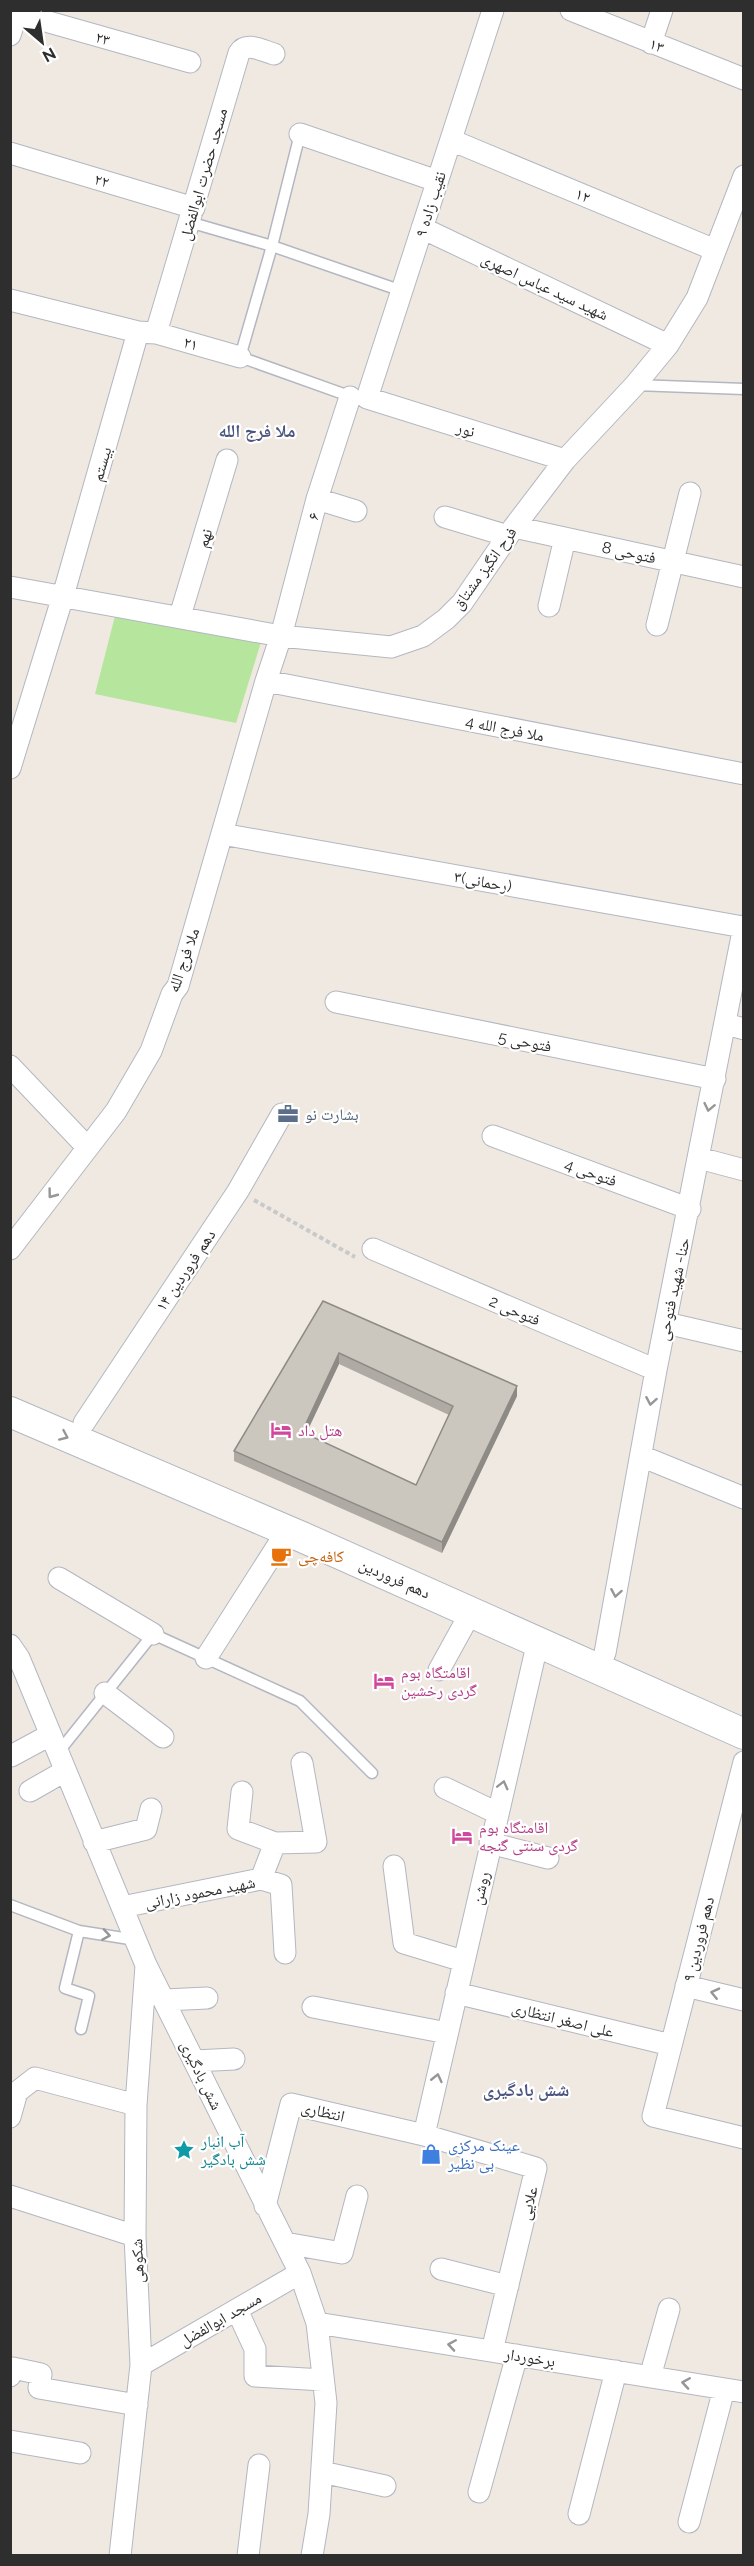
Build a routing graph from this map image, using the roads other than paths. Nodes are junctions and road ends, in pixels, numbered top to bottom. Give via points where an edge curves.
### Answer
1 (493, 10) edge
2 (571, 10) edge
3 (662, 10) edge
4 (17, 12) edge
5 (10, 35) edge
6 (651, 43) junction
7 (274, 54) dead end
8 (190, 62) dead end
9 (744, 79) edge
10 (300, 134) joint
11 (451, 140) junction
12 (10, 153) edge
13 (744, 176) edge
14 (438, 181) junction
15 (191, 215) junction
16 (422, 228) junction
17 (272, 246) junction
18 (715, 250) junction
19 (402, 291) junction
20 (10, 300) edge
21 (147, 333) junction
22 (668, 345) junction
23 (240, 357) junction
24 (634, 386) junction
25 (744, 389) edge
26 (358, 398) junction
27 (227, 460) dead end
28 (565, 460) junction
29 (690, 493) dead end
30 (317, 499) junction
31 (356, 511) dead end
32 (445, 517) dead end
33 (511, 532) junction
34 (565, 538) junction
35 (674, 561) junction
36 (744, 577) edge
37 (10, 588) edge
38 (63, 596) junction
39 (549, 606) dead end
40 (180, 616) junction
41 (657, 625) dead end
42 (281, 636) junction
43 (266, 681) junction
44 (10, 768) edge
45 (744, 774) edge
46 (222, 834) junction
47 (743, 927) edge
48 (336, 1002) dead end
49 (735, 1027) edge
50 (10, 1066) edge
51 (715, 1079) junction
52 (282, 1114) dead end
53 (493, 1136) dead end
54 (87, 1147) junction
55 (699, 1158) junction
56 (744, 1170) edge
57 (690, 1209) junction
58 (10, 1249) edge
59 (373, 1249) road end
60 (666, 1323) junction
61 (744, 1341) edge
62 (656, 1370) junction
63 (10, 1391) edge
64 (10, 1412) edge
65 (84, 1423) junction
66 (641, 1456) junction
67 (744, 1498) edge
68 (287, 1531) junction
69 (59, 1578) dead end
70 (471, 1612) junction
71 (153, 1634) junction
72 (538, 1641) junction
73 (10, 1645) edge
74 (604, 1653) junction
75 (206, 1658) junction
76 (439, 1670) dead end
77 (105, 1693) junction
78 (744, 1712) edge
79 (744, 1734) edge
80 (163, 1737) dead end
81 (57, 1753) junction
82 (11, 1756) edge
83 (744, 1762) edge
84 (302, 1763) dead end
85 (372, 1773) dead end
86 (445, 1788) dead end
87 (30, 1791) dead end
88 (242, 1792) dead end
89 (151, 1809) dead end
90 (497, 1813) junction
91 (94, 1842) junction
92 (275, 1843) junction
93 (490, 1843) junction
94 (548, 1858) dead end
95 (394, 1866) dead end
96 (261, 1879) junction
97 (10, 1905) edge
98 (122, 1907) junction
99 (79, 1931) junction
100 (136, 1940) junction
101 (285, 1953) dead end
102 (463, 1961) junction
103 (146, 1965) junction
104 (686, 1986) junction
105 (456, 1993) junction
106 (207, 1998) dead end
107 (165, 2000) junction
108 (744, 2000) edge
109 (313, 2007) dead end
110 (81, 2029) dead end
111 (447, 2033) junction
112 (671, 2045) junction
113 (234, 2059) dead end
114 (195, 2061) junction
115 (14, 2091) edge
116 (136, 2105) junction
117 (10, 2117) edge
118 (424, 2135) junction
119 (743, 2137) edge
120 (10, 2196) edge
121 (357, 2196) dead end
122 (265, 2206) junction
123 (135, 2236) junction
124 (285, 2243) junction
125 (441, 2269) dead end
126 (300, 2273) junction
127 (508, 2286) junction
128 (669, 2309) dead end
129 (237, 2310) junction
130 (317, 2323) junction
131 (492, 2351) junction
132 (517, 2355) junction
133 (141, 2365) junction
134 (616, 2371) junction
135 (10, 2376) edge
136 (650, 2377) junction
137 (323, 2380) junction
138 (734, 2390) edge
139 (137, 2405) junction
140 (10, 2440) edge
141 (80, 2454) dead end
142 (259, 2465) dead end
143 (322, 2472) junction
144 (385, 2486) dead end
145 (479, 2492) dead end
146 (579, 2514) dead end
147 (689, 2522) dead end
148 (120, 2556) edge
149 (248, 2556) edge
150 (312, 2556) edge

1 - 11 street, نقیب زاده ۹
2 - 6 street, ۱۳
3 - 6 street
4 - 5 street
4 - 8 street, ۲۳
6 - 9 street, ۱۳
7 - 15 street, مسجد حضرت ابوالفضل via 247,46 239,53
10 - 14 street
10 - 17 lane
11 - 14 street, نقیب زاده ۹
11 - 18 street, ۱۲
12 - 15 street, ۲۲
13 - 18 street, فرح انگیز مشتاق
14 - 16 street, نقیب زاده ۹
15 - 17 lane
15 - 21 street, مسجد حضرت ابوالفضل
16 - 19 street, نقیب زاده ۹
16 - 22 street, شهید سید عباس اصهری
17 - 19 lane
17 - 23 lane
18 - 22 street, فرح انگیز مشتاق via 693,306
19 - 26 street, نقیب زاده ۹
20 - 21 street, ۲۱
21 - 23 street, ۲۱
21 - 38 street, بیستم
22 - 24 street, فرح انگیز مشتاق
23 - 26 lane, ۲۱
24 - 25 lane
24 - 28 street, فرح انگیز مشتاق
26 - 28 street, نور
26 - 30 street, ۶
27 - 40 street, نهم
28 - 33 street, فرح انگیز مشتاق
29 - 35 street
30 - 31 street
30 - 42 street, ۶
32 - 33 street, فتوحی 8
33 - 34 street, فتوحی 8
33 - 42 street, فرح انگیز مشتاق via 462,603 423,636 391,647
34 - 35 street, فتوحی 8
34 - 39 street
35 - 36 street, فتوحی 8
35 - 41 street
37 - 38 street, فرح انگیز مشتاق
38 - 40 street, فرح انگیز مشتاق
38 - 44 street, بیستم
40 - 42 street, فرح انگیز مشتاق
42 - 43 street, ملا فرج الله
43 - 45 street, 4 ملا فرج الله
43 - 46 street, ملا فرج الله
46 - 47 street, ۳(رحمانی)
46 - 54 street, ملا فرج الله via 178,986 151,1051 116,1111
47 - 49 street, حنا- شهید فتوحی
48 - 51 street, فتوحی 5
49 - 51 street, حنا- شهید فتوحی
50 - 54 street
51 -> 55 street, حنا- شهید فتوحی
52 - 65 street, دهم فروردین ۱۴ via 238,1191
53 - 57 street, فتوحی 4
54 -> 58 street, ملا فرج الله
55 - 56 street
55 - 57 street, حنا- شهید فتوحی
57 - 60 street, حنا- شهید فتوحی
59 - 62 street, فتوحی 2
60 - 61 street
60 - 62 street, حنا- شهید فتوحی
62 -> 66 street, حنا- شهید فتوحی
63 - 65 main road, دهم فروردین
64 -> 68 main road, دهم فروردین
65 - 74 main road, دهم فروردین
66 - 67 street
66 -> 74 street, حنا- شهید فتوحی
68 - 70 main road, دهم فروردین
68 - 75 street
69 - 71 street
70 - 72 main road, دهم فروردین
70 - 76 street
71 - 75 lane
71 - 77 lane
72 - 79 main road, دهم فروردین
90 -> 72 street, روشن
73 - 81 street, شش بادگیری via 19,1658
74 - 78 main road, دهم فروردین
75 - 85 lane via 300,1701
77 - 80 street
77 - 81 lane
81 - 82 street
81 - 87 street
81 - 91 street, شش بادگیری
83 - 104 street, دهم فروردین ۹
84 - 92 street via 316,1842
86 - 90 street
88 - 92 street via 238,1829
89 - 91 street via 146,1829
90 - 93 street, روشن
91 - 98 street, شش بادگیری
92 - 96 street
93 - 94 street
93 - 102 street, روشن
95 - 102 street via 404,1943
96 - 98 street, شهید محمود زارانی
96 - 101 street, شهید محمود زارانی via 281,1885
97 - 99 lane
98 - 100 street, شش بادگیری
99 -> 100 lane
99 - 110 lane via 65,1988 89,1996
100 - 103 street, شش بادگیری
102 - 105 street, روشن
103 - 107 street, شش بادگیری
103 - 116 street, شکوهی
108 -> 104 street
104 - 112 street, دهم فروردین ۹
105 - 111 street, روشن
105 - 112 street, علی اصغر انتظاری
106 - 107 street
107 - 114 street, شش بادگیری
109 - 111 street
118 -> 111 street, روشن
112 - 119 street, دهم فروردین ۹ via 652,2116
113 - 114 street
114 - 122 street, شش بادگیری
115 - 116 street via 35,2078
115 - 117 street
116 - 123 street, شکوهی
118 - 122 street, انتظاری via 291,2104
118 - 127 street, علایی via 536,2168
120 - 123 street
121 - 124 street via 342,2253
122 - 124 street, شش بادگیری
123 - 133 street, شکوهی
124 - 126 street, شش بادگیری
125 - 127 street
126 - 129 street, مسجد ابوالفضل
126 - 130 street, شش بادگیری
127 - 131 street, علایی
128 - 136 street
129 - 133 street, مسجد ابوالفضل
129 - 137 street via 255,2349 255,2376
131 -> 130 street, برخوردار
130 - 137 street, شش بادگیری
131 - 132 street, برخوردار
132 - 134 street, برخوردار
132 - 145 street
133 - 139 street, شکوهی
134 - 136 street, برخوردار
134 - 146 street
135 - 139 street via 13,2368 41,2374 39,2388
138 -> 136 street, برخوردار
137 - 143 street, شش بادگیری via 326,2403
138 - 147 street
139 - 148 street, شکوهی
140 - 141 street
142 - 149 street
143 - 144 street
143 - 150 street, شش بادگیری

